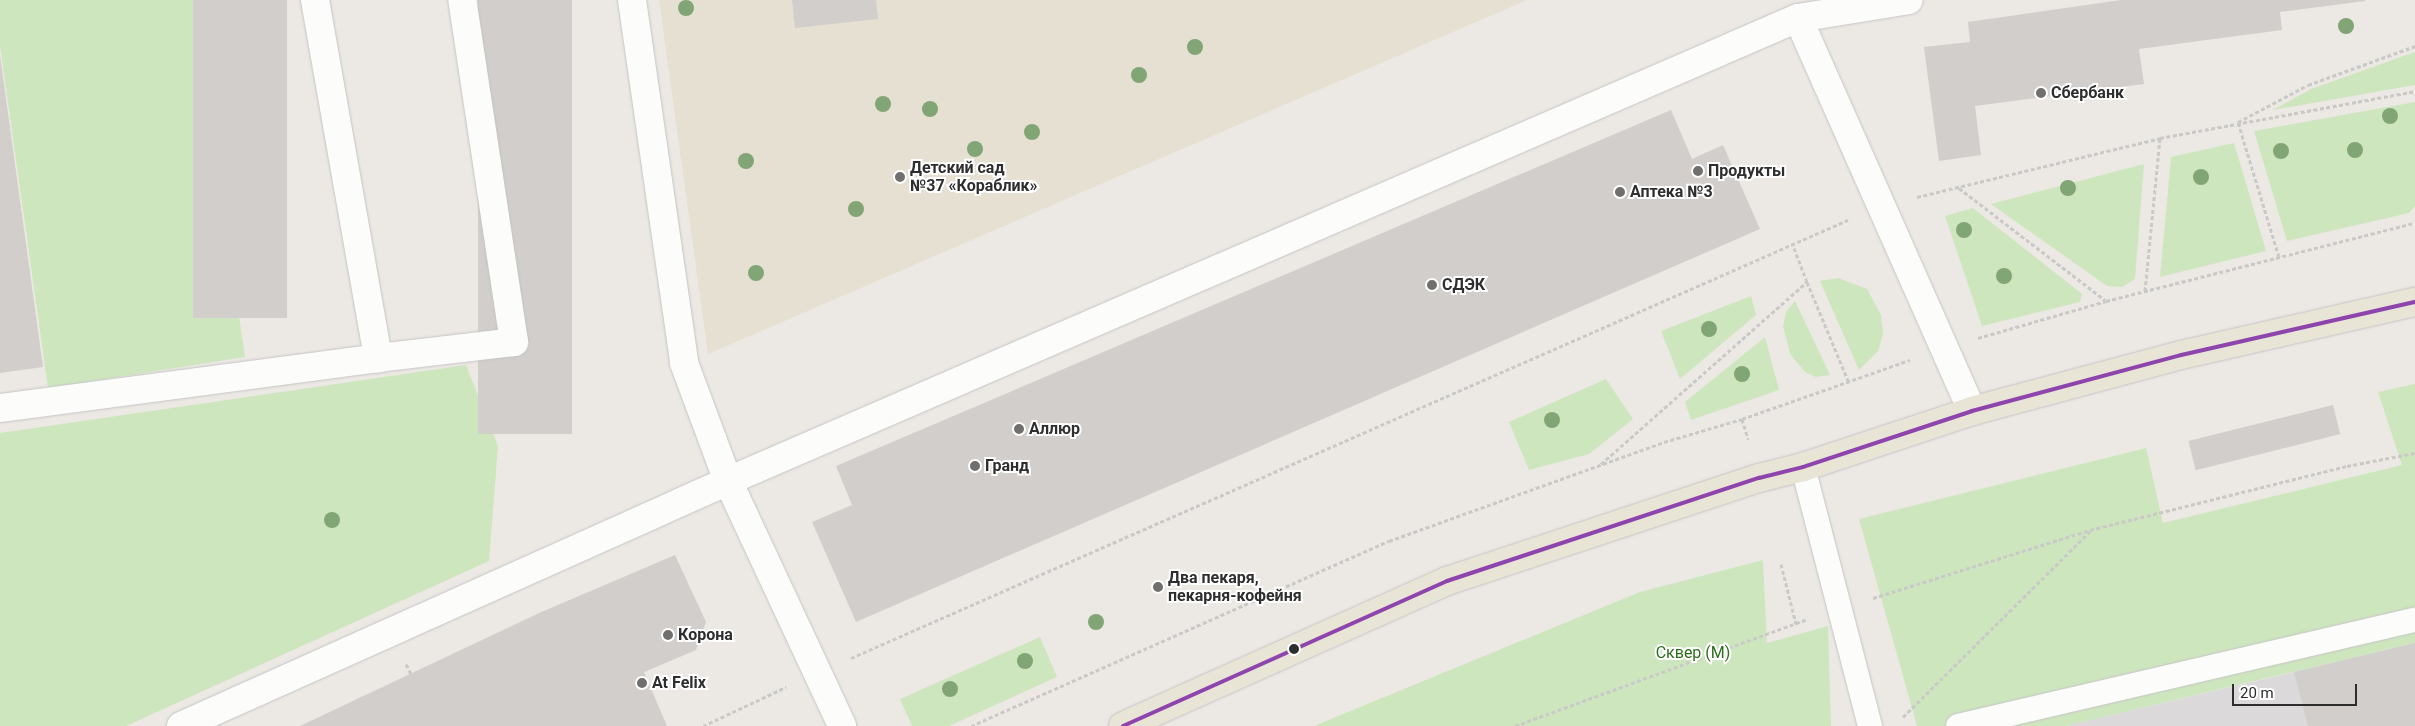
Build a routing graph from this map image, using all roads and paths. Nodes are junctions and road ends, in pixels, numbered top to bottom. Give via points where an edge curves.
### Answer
1 (315, 0) edge
2 (462, 0) edge
3 (632, 0) edge
4 (1893, 2) edge
5 (1798, 18) junction
6 (2415, 46) edge
7 (2415, 91) edge
8 (2238, 122) junction
9 (2160, 138) junction
10 (1959, 188) junction
11 (1879, 205) junction
12 (2415, 218) edge
13 (2415, 223) edge
14 (2409, 225) junction
15 (1793, 245) junction
16 (2279, 258) junction
17 (1807, 282) junction
18 (2145, 291) junction
19 (2106, 301) junction
20 (2415, 302) edge
21 (1942, 349) junction
22 (378, 358) junction
23 (1849, 383) junction
24 (0, 408) edge
25 (1972, 411) junction
26 (1742, 419) junction
27 (1748, 439) dead end
28 (2415, 453) edge
29 (1599, 466) junction
30 (1802, 467) junction
31 (728, 481) junction
32 (2090, 530) junction
33 (1781, 564) dead end
34 (1838, 608) junction
35 (2415, 620) edge
36 (1796, 624) junction
37 (816, 673) junction
38 (1901, 719) dead end
39 (181, 726) edge
40 (703, 726) edge
41 (842, 726) edge
42 (971, 726) edge
43 (1123, 726) edge
44 (1514, 726) edge
45 (1870, 726) edge
46 (1958, 726) edge

1 - 22 street
2 - 22 street via 514,342
3 - 31 street via 684,363
4 - 5 street
5 - 11 street
5 - 31 street
6 - 8 path via 2308,85
7 - 8 path
8 - 9 path
8 - 16 path
9 - 10 path
9 - 18 path
10 - 11 path
10 - 19 path
11 - 15 path
11 - 21 street
12 - 14 path
13 - 14 path
14 - 16 path
15 - 17 path
15 - 37 path
16 - 18 path
17 - 23 path
17 - 29 path
18 - 19 path
19 - 21 path
20 - 25 main road via 2181,355
21 - 23 path
21 - 25 street
22 - 24 street
23 - 26 path
25 - 30 main road
26 - 27 path
26 - 29 path
28 - 32 path via 2347,466
29 - 42 path via 1389,542
30 - 34 lane
30 - 43 main road via 1759,478 1447,581
31 - 37 street
31 - 39 street
32 - 34 path
32 - 38 path
33 - 36 path
34 - 36 path
34 - 45 lane
35 - 46 lane
36 - 44 path
37 - 40 path
37 - 41 street

